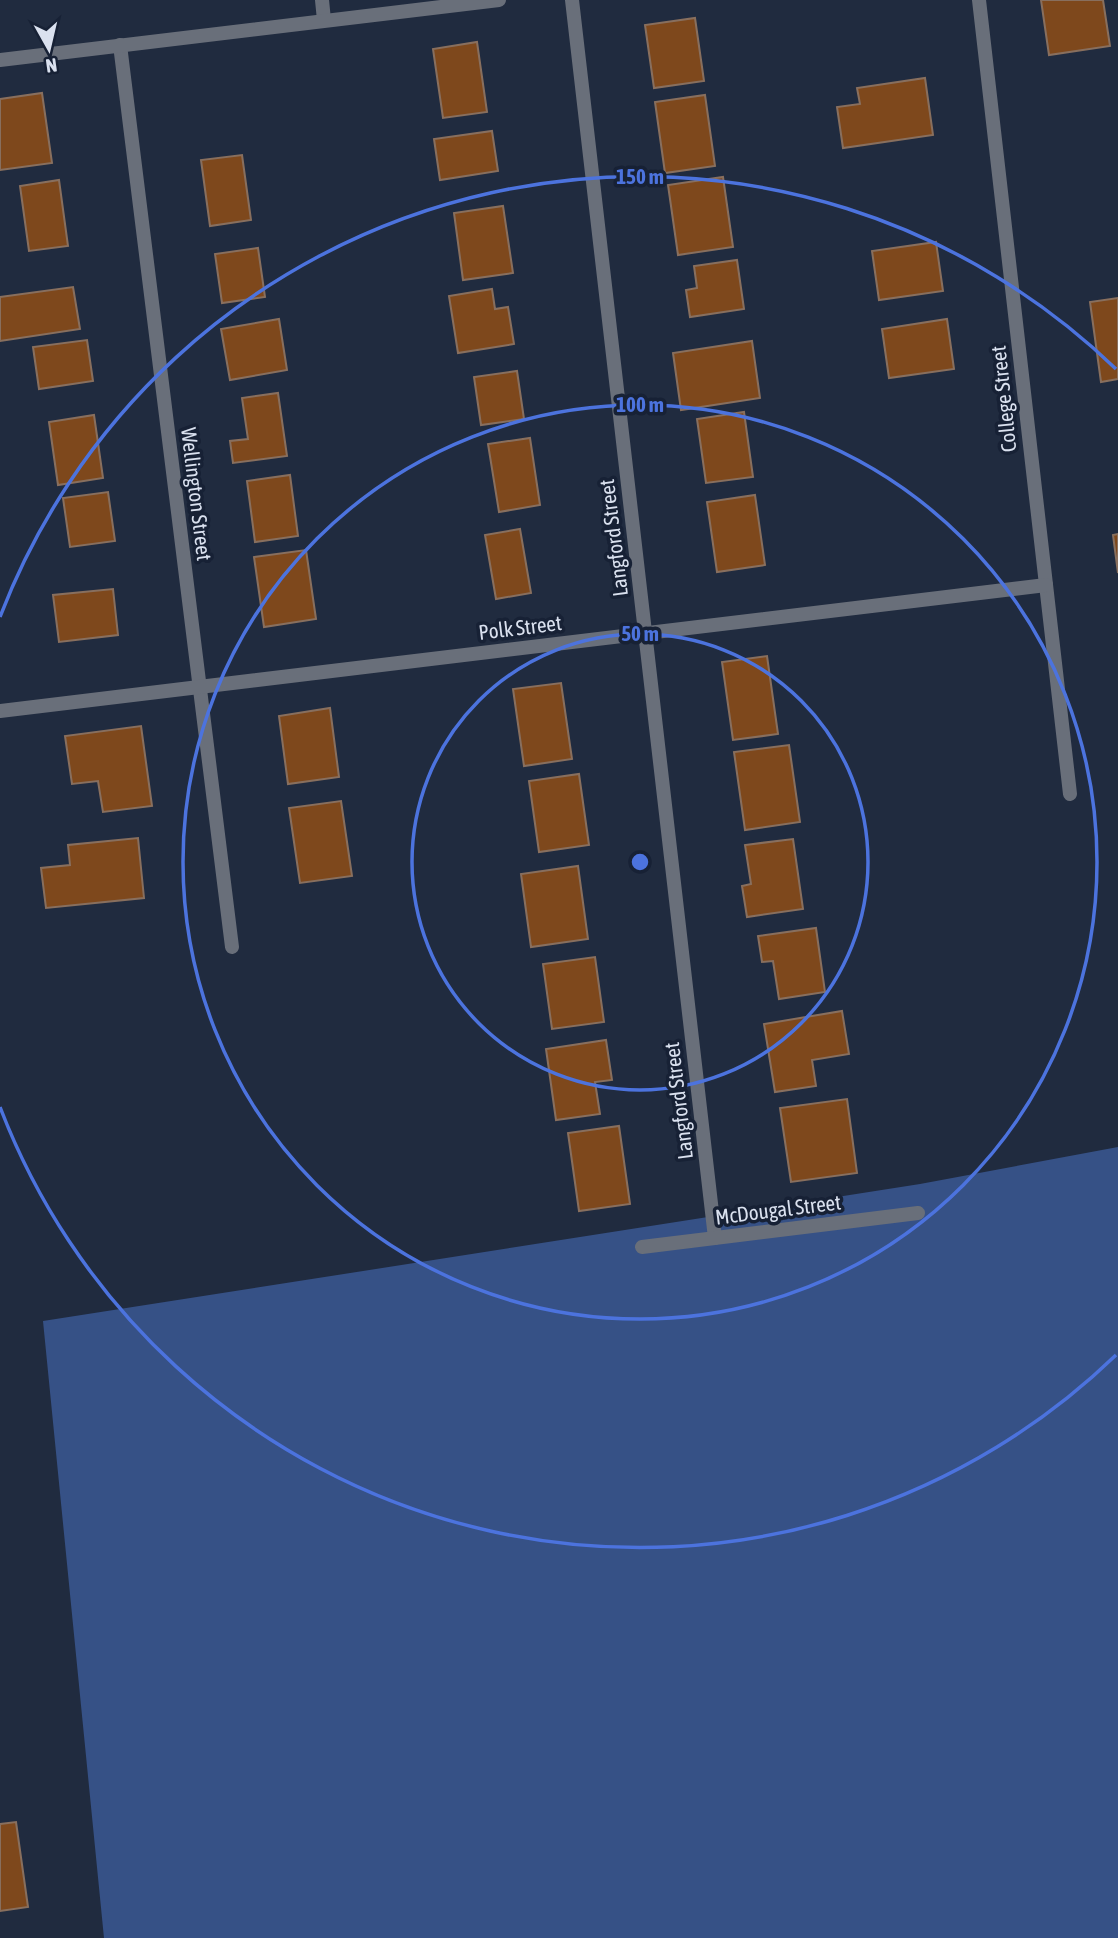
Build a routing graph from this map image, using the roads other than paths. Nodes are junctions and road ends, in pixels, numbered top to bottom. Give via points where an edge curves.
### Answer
1 (321, 0) edge
2 (499, 0) edge
3 (572, 0) edge
4 (979, 0) edge
5 (324, 20) junction
6 (120, 46) junction
7 (0, 60) edge
8 (1046, 585) junction
9 (645, 633) junction
10 (200, 687) junction
11 (0, 712) edge
12 (1069, 794) dead end
13 (232, 947) dead end
14 (918, 1213) dead end
15 (715, 1238) junction
16 (642, 1247) dead end

1 - 5 street
2 - 5 street
3 - 9 street, Langford Street
4 - 8 street, College Street
5 - 6 street
6 - 7 street
6 - 10 street, Wellington Street
8 - 9 street, Polk Street
8 - 12 street, College Street
9 - 10 street, Polk Street
9 - 15 street, Langford Street
10 - 11 street, Polk Street
10 - 13 street, Wellington Street
14 - 15 street, McDougal Street
15 - 16 street, McDougal Street

